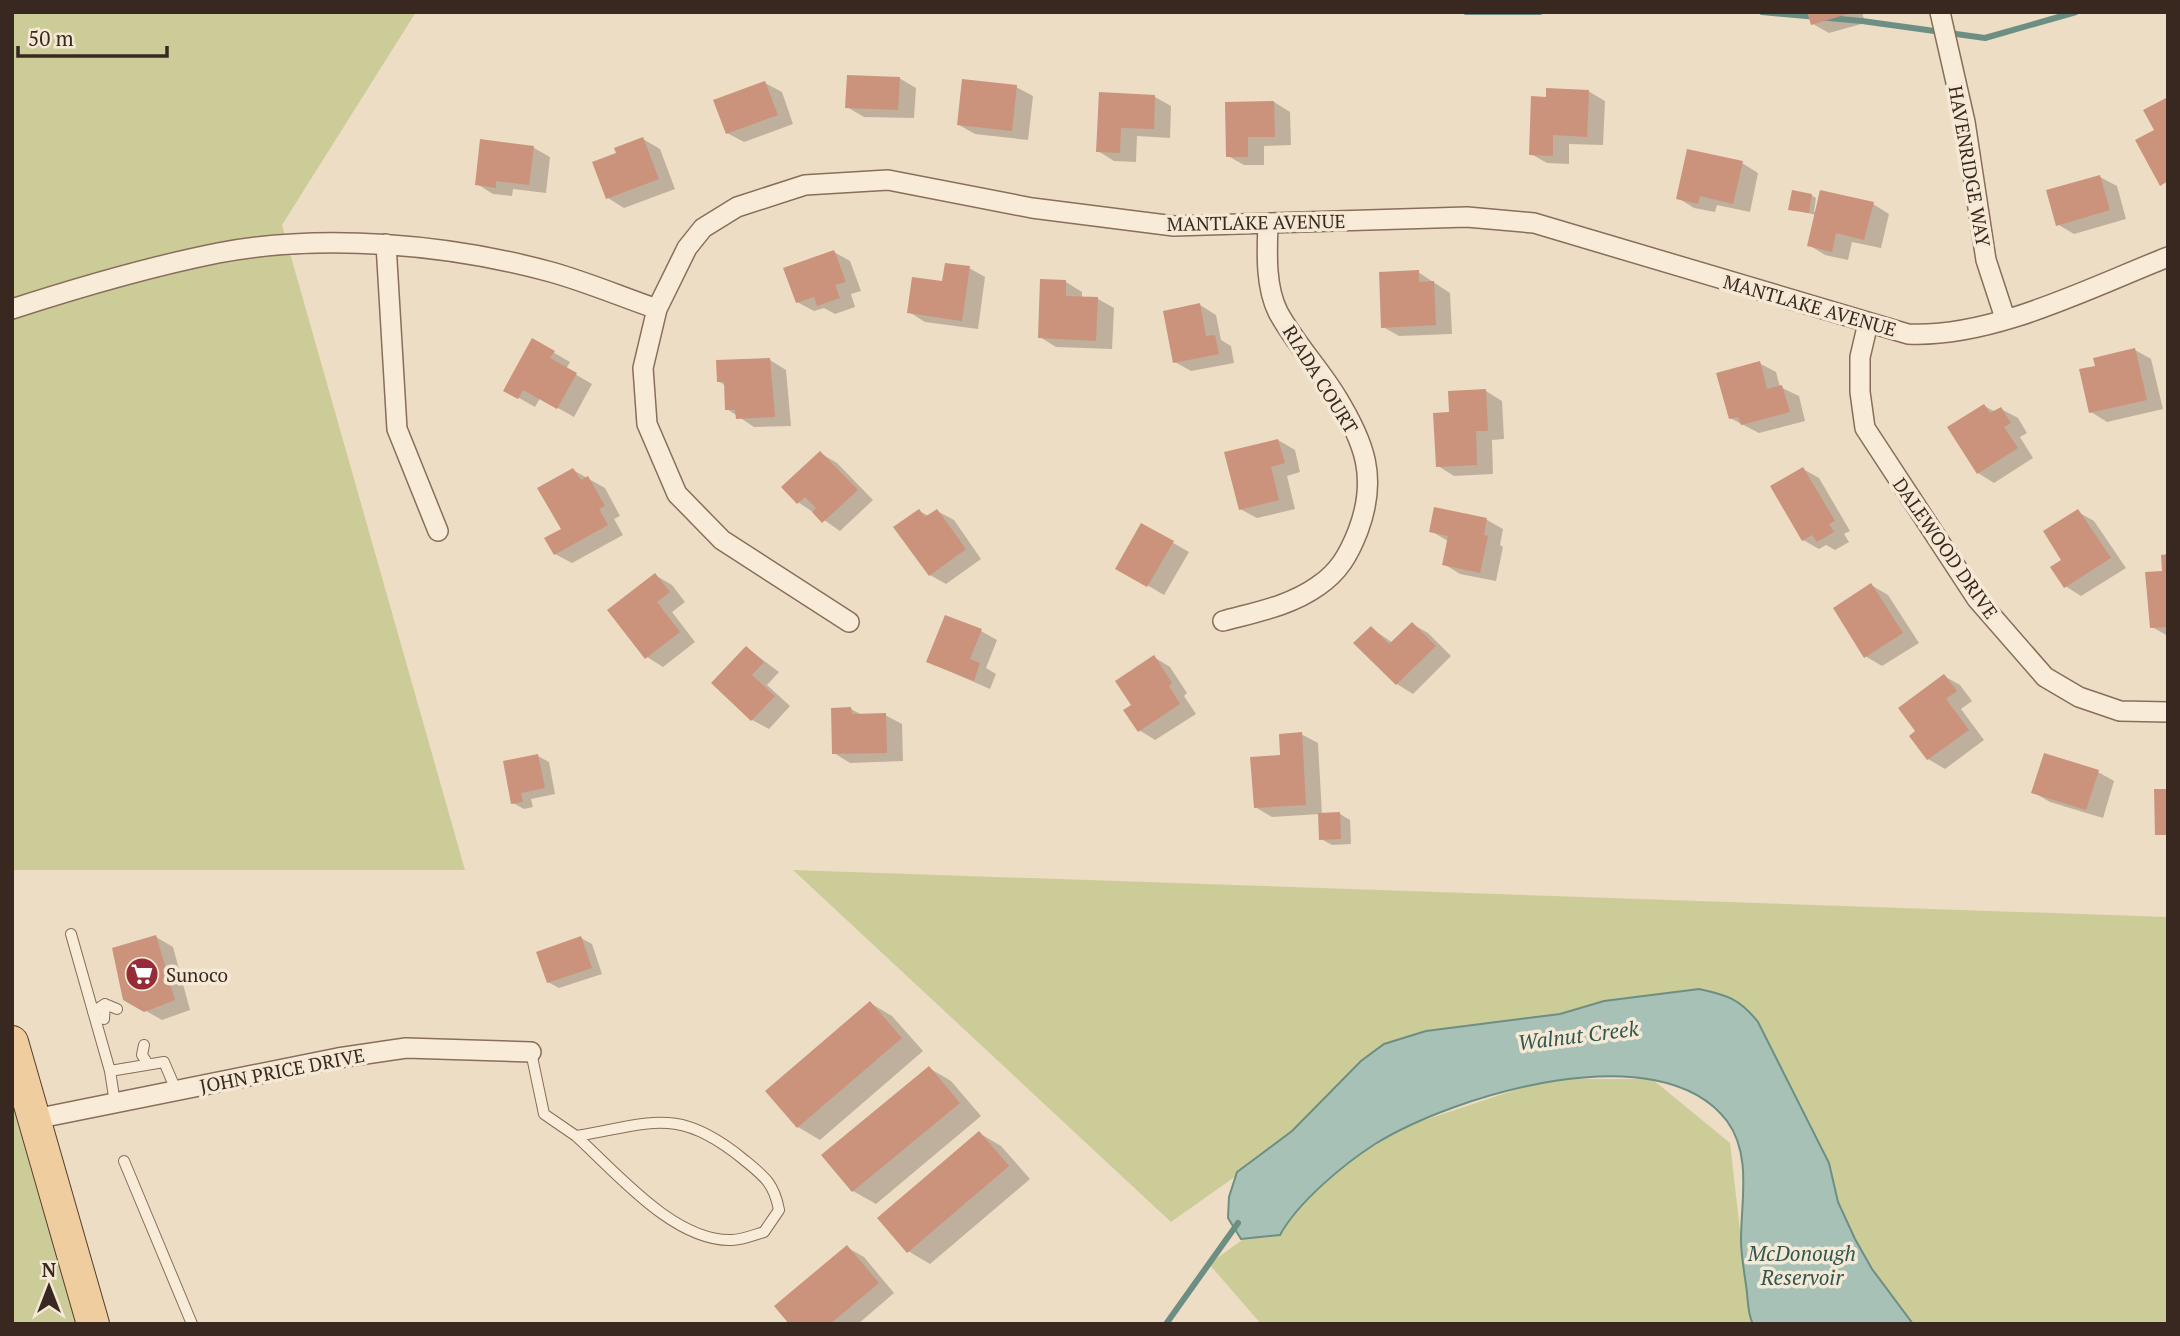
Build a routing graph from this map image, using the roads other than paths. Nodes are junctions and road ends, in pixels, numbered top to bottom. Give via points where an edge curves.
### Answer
1 (1940, 12) edge
2 (1268, 223) junction
3 (386, 244) junction
4 (2168, 257) edge
5 (12, 309) edge
6 (657, 309) junction
7 (2005, 318) junction
8 (1868, 323) junction
9 (438, 531) dead end
10 (1223, 621) dead end
11 (849, 622) dead end
12 (2168, 712) edge
13 (71, 934) dead end
14 (105, 1004) junction
15 (117, 1009) dead end
16 (93, 1012) junction
17 (104, 1019) dead end
18 (12, 1042) edge
19 (531, 1052) joint
20 (110, 1071) junction
21 (176, 1090) junction
22 (115, 1103) junction
23 (36, 1119) junction
24 (576, 1136) junction
25 (124, 1161) dead end
26 (93, 1324) edge
27 (192, 1324) edge

1 - 7 street, HAVENRIDGE WAY via 1965,122 1986,260
2 - 6 street, MANTLAKE AVENUE via 1174,226 1032,208 888,180 805,185 737,207 704,228 687,248
2 - 8 street, MANTLAKE AVENUE via 1467,217 1534,223
2 - 10 street, RIADA COURT via 1266,254 1278,311 1337,397 1361,443 1367,462 1367,506 1342,566 1318,586 1285,604
3 - 5 street via 324,243 220,253 99,281
3 - 6 street via 551,272
3 - 9 street via 397,429
4 - 7 street, MANTLAKE AVENUE
6 - 11 street, MANTLAKE AVENUE via 643,368 647,424 677,494 722,540
7 - 8 street, MANTLAKE AVENUE via 1956,333 1931,335
8 - 12 street, DALEWOOD DRIVE via 1860,357 1865,428 1977,599 2045,677 2067,691 2120,711
13 - 16 lane
14 - 15 lane
14 - 16 lane
14 - 17 lane
16 - 20 lane
18 - 23 main road
19 - 21 street, JOHN PRICE DRIVE via 406,1048
19 - 24 lane via 544,1114
20 - 21 lane via 142,1055 164,1062
20 - 22 lane
21 - 22 street, JOHN PRICE DRIVE
22 - 23 street, JOHN PRICE DRIVE
23 - 26 main road
24 - 24 lane via 649,1206 709,1237 733,1240 764,1232 779,1210 775,1189 760,1174 737,1154 685,1123 639,1122
25 - 27 lane

